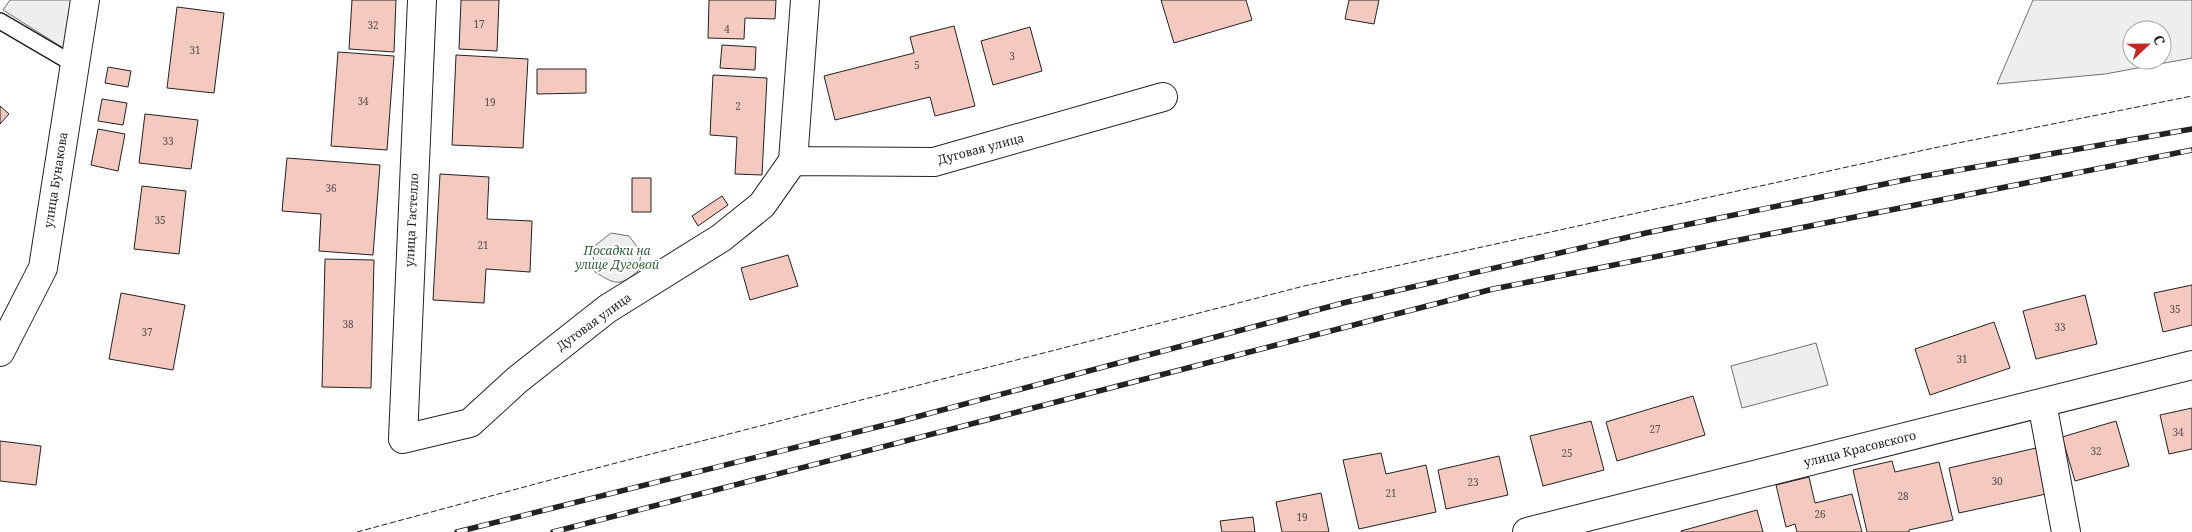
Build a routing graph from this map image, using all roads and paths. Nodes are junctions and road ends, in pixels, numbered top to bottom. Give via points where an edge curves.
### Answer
1 (85, 0) edge
2 (422, 0) edge
3 (805, 0) edge
4 (0, 21) edge
5 (75, 65) junction
6 (1163, 97) dead end
7 (794, 161) junction
8 (0, 352) edge
9 (2192, 365) edge
10 (2042, 403) junction
11 (404, 439) joint
12 (1527, 532) edge
13 (2066, 532) edge

1 - 5 street, улица Бунакова
2 - 11 street, улица Гастелло
3 - 7 street
4 - 5 lane
5 - 8 street, улица Бунакова via 43,268
6 - 7 street, Дуговая улица via 934,162
7 - 11 street, Дуговая улица via 762,205 721,238 607,310 517,380 470,424
9 - 10 street, улица Красовского
10 - 12 street, улица Красовского
10 - 13 street

